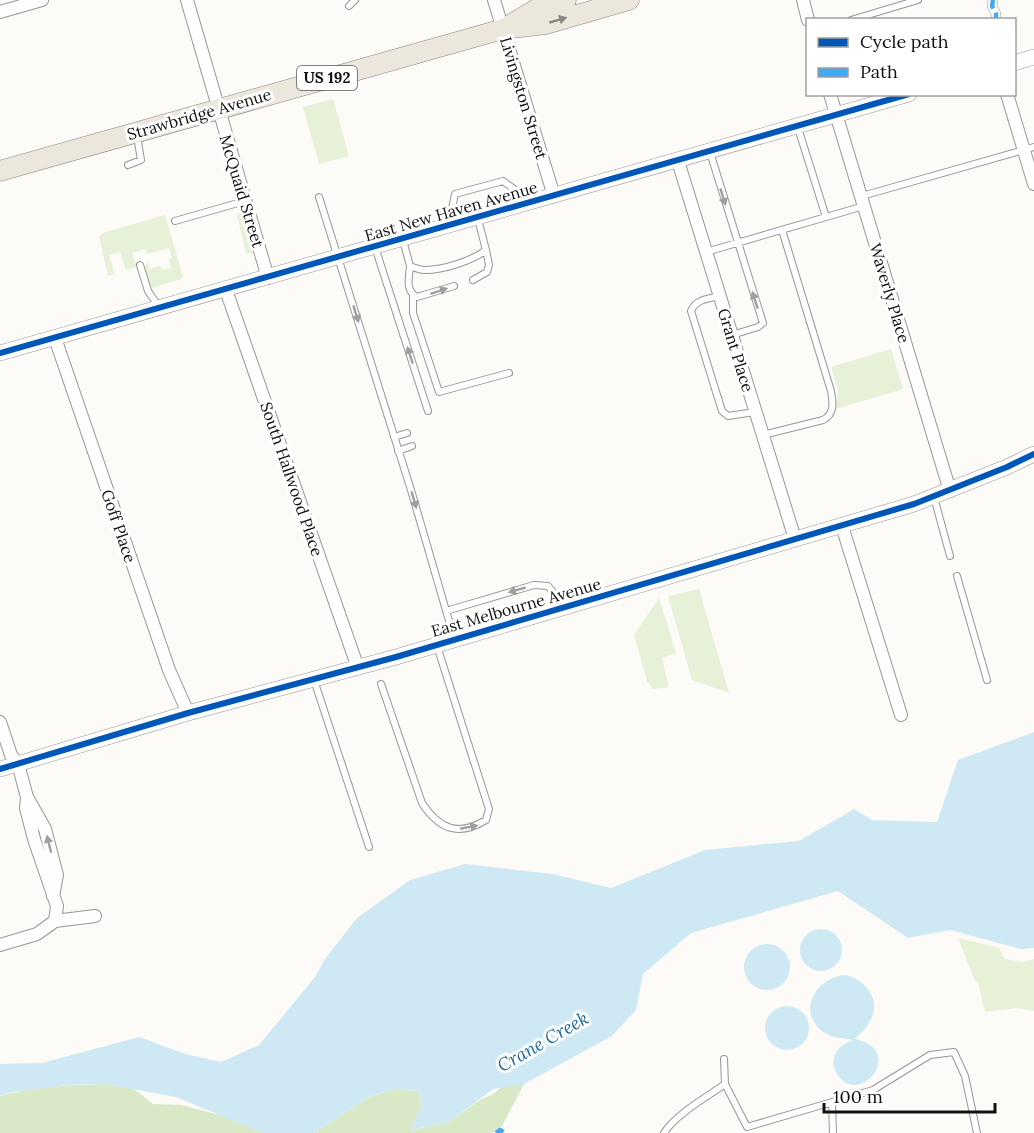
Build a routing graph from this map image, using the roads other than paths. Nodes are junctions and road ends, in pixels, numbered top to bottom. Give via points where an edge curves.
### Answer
1 (42, 0) edge
2 (187, 0) edge
3 (355, 0) edge
4 (494, 0) edge
5 (566, 0) edge
6 (629, 0) edge
7 (802, 0) edge
8 (918, 0) edge
9 (993, 0) edge
10 (349, 6) dead end
11 (0, 12) edge
12 (807, 18) edge
13 (858, 18) edge
14 (996, 18) edge
15 (503, 30) junction
16 (1034, 57) edge
17 (1016, 62) edge
18 (831, 96) edge
19 (903, 96) edge
20 (1008, 96) edge
21 (218, 108) junction
22 (836, 117) junction
23 (798, 127) junction
24 (136, 132) junction
25 (1029, 148) edge
26 (709, 152) junction
27 (678, 161) junction
28 (128, 165) dead end
29 (0, 171) edge
30 (1034, 184) edge
31 (554, 196) junction
32 (319, 197) dead end
33 (245, 201) junction
34 (532, 202) junction
35 (862, 202) junction
36 (477, 217) junction
37 (826, 218) junction
38 (175, 221) dead end
39 (448, 226) junction
40 (782, 230) junction
41 (403, 239) junction
42 (737, 243) junction
43 (375, 247) junction
44 (486, 250) junction
45 (706, 252) junction
46 (339, 258) junction
47 (140, 265) dead end
48 (411, 266) junction
49 (268, 278) junction
50 (473, 280) dead end
51 (454, 286) dead end
52 (226, 290) junction
53 (413, 295) junction
54 (720, 296) junction
55 (160, 309) junction
56 (732, 335) junction
57 (55, 338) junction
58 (0, 354) edge
59 (509, 373) dead end
60 (428, 411) dead end
61 (756, 412) junction
62 (407, 433) dead end
63 (763, 435) junction
64 (394, 437) junction
65 (412, 446) dead end
66 (398, 451) junction
67 (1034, 454) edge
68 (950, 490) junction
69 (934, 497) junction
70 (842, 526) junction
71 (795, 539) junction
72 (950, 556) dead end
73 (957, 576) dead end
74 (565, 607) junction
75 (446, 611) junction
76 (454, 640) junction
77 (437, 645) junction
78 (358, 668) junction
79 (314, 680) junction
80 (987, 680) dead end
81 (381, 684) dead end
82 (188, 713) junction
83 (901, 715) dead end
84 (0, 722) edge
85 (18, 764) junction
86 (0, 769) edge
87 (369, 847) dead end
88 (95, 916) dead end
89 (55, 921) junction
90 (0, 945) edge
91 (724, 1059) dead end
92 (725, 1084) junction
93 (832, 1102) junction
94 (664, 1133) edge
95 (833, 1133) edge
96 (977, 1133) edge

1 - 11 street
2 - 21 street, McQuaid Street
3 - 10 lane
4 - 15 street, Livingston Street
5 - 15 main road, US 192 via 540,7
15 -> 6 main road, US 192 via 546,24
7 - 12 street
8 - 13 lane
9 - 14 street
15 - 21 main road, Strawbridge Avenue / US 192
15 - 31 street, Livingston Street
16 - 17 street
18 - 22 street, Waverly Place
19 - 22 street, East New Haven Avenue
20 - 25 street
21 - 24 main road, Strawbridge Avenue / US 192
21 - 33 street, McQuaid Street
22 - 23 street, East New Haven Avenue
22 - 35 street, Waverly Place
23 - 26 street, East New Haven Avenue
23 - 37 lane
24 - 28 lane via 141,160
24 - 29 main road, Strawbridge Avenue / US 192 via 60,159
25 - 30 street
25 - 35 lane
26 - 27 street, East New Haven Avenue
26 -> 42 lane
27 - 31 street, East New Haven Avenue
27 - 45 street, Grant Place
31 - 34 street, East New Haven Avenue
32 - 46 lane
33 - 38 lane
33 - 49 street, McQuaid Street
34 - 36 street, East New Haven Avenue
34 - 39 lane via 503,181 455,194
35 - 37 lane
35 - 68 street, Waverly Place
36 - 39 street, East New Haven Avenue
36 - 44 lane
37 - 40 lane
39 - 41 street, East New Haven Avenue
40 - 42 lane
40 - 63 lane via 833,407 823,420
41 - 43 street, East New Haven Avenue
41 - 48 lane
42 - 45 lane
56 -> 42 lane via 762,323
43 - 46 street, East New Haven Avenue
60 -> 43 lane
44 - 48 lane via 458,263 423,270
44 - 50 lane via 487,272
45 - 54 street, Grant Place
46 - 49 street, East New Haven Avenue
46 -> 64 lane
47 - 55 lane via 148,291
48 - 53 lane via 409,289
49 - 52 street, East New Haven Avenue
53 -> 51 lane
52 - 55 street, East New Haven Avenue
52 - 78 street, South Hallwood Place
53 - 59 lane via 413,313 439,392
54 - 56 street, Grant Place
54 - 61 lane via 701,301 691,311 722,411 728,416
55 - 57 street, East New Haven Avenue
56 - 61 street, Grant Place
57 - 58 street, East New Haven Avenue
57 - 82 street, Goff Place via 169,670
61 - 63 street, Grant Place
62 - 64 lane
63 - 71 street, Grant Place
64 - 66 lane
65 - 66 lane
66 -> 75 lane
67 - 68 street, East Melbourne Avenue
68 - 69 street, East Melbourne Avenue
69 - 70 street, East Melbourne Avenue
69 - 72 lane
70 - 71 street, East Melbourne Avenue
70 - 83 street
71 - 74 street, East Melbourne Avenue
73 - 80 lane
74 -> 75 lane via 548,586 534,585
74 - 76 street, East Melbourne Avenue
75 - 76 lane
76 - 77 street, East Melbourne Avenue
77 - 78 street, East Melbourne Avenue
81 -> 77 lane via 422,803 431,817 448,829 472,829 486,820 489,809
78 - 79 street, East Melbourne Avenue
79 - 82 street, East Melbourne Avenue
79 - 87 lane
82 - 85 street, East Melbourne Avenue
84 - 85 street
85 - 86 street, East Melbourne Avenue
85 - 89 street via 34,839 57,906
88 - 89 street
89 - 90 street via 37,934
91 - 92 lane
92 - 93 lane via 747,1127
92 - 94 lane via 695,1104
93 - 95 lane
93 - 96 lane via 873,1090 930,1056 954,1052 965,1076

